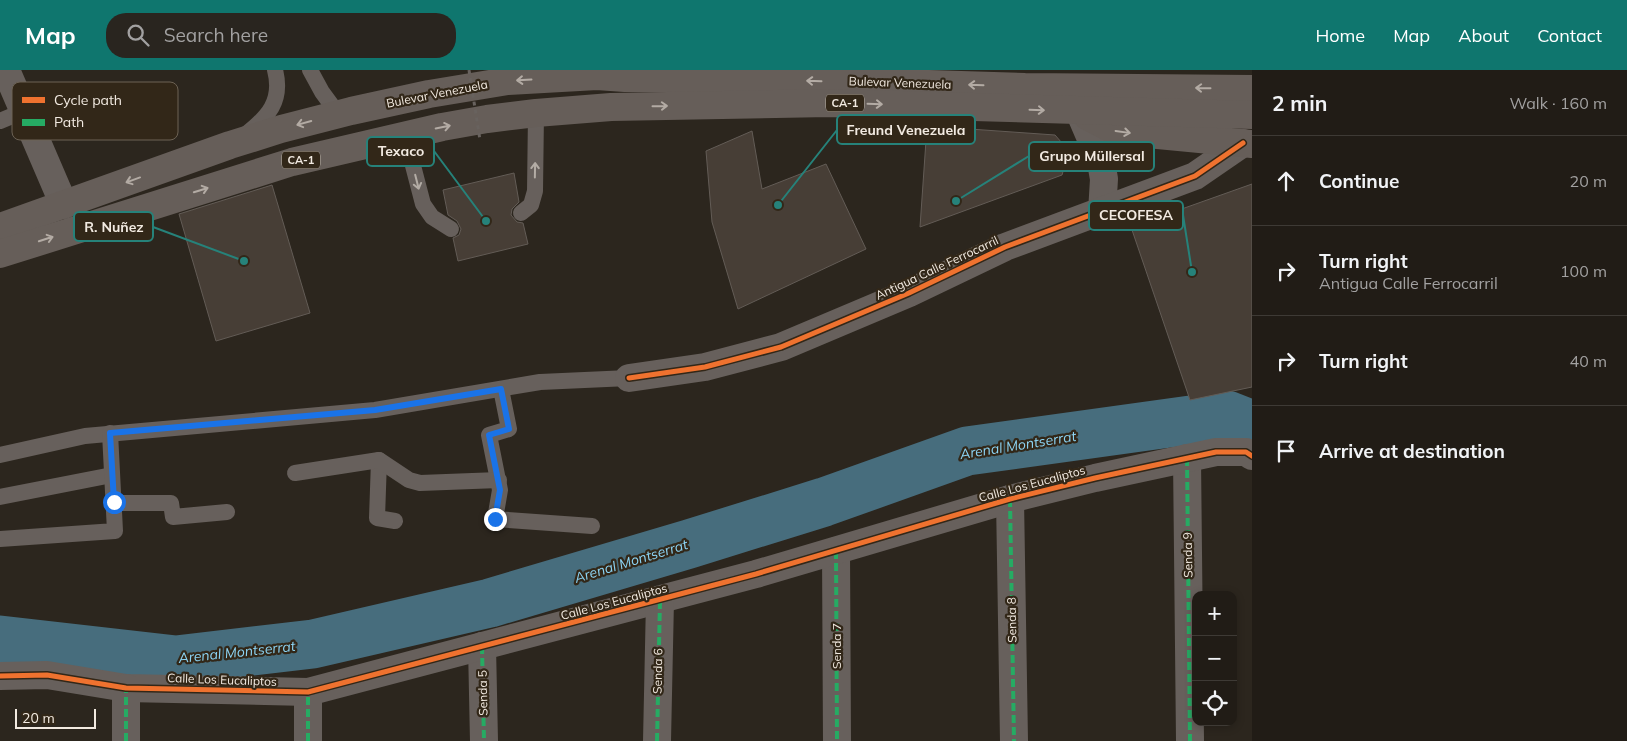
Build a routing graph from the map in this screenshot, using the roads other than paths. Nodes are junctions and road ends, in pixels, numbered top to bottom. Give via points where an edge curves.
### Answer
1 (6, 70) edge
2 (275, 70) edge
3 (310, 70) edge
4 (1185, 70) edge
5 (624, 74) edge
6 (768, 75) edge
7 (1025, 87) junction
8 (1252, 89) edge
9 (351, 110) junction
10 (1080, 111) junction
11 (536, 113) junction
12 (12, 116) edge
13 (1252, 116) edge
14 (405, 135) junction
15 (26, 140) edge
16 (1247, 144) edge
17 (230, 145) junction
18 (64, 205) junction
19 (1102, 212) junction
20 (522, 214) dead end
21 (0, 227) edge
22 (451, 229) dead end
23 (0, 254) edge
24 (629, 378) joint
25 (501, 389) junction
26 (110, 433) junction
27 (0, 455) edge
28 (1252, 456) edge
29 (1187, 458) junction
30 (378, 460) junction
31 (295, 474) dead end
32 (112, 475) junction
33 (499, 480) junction
34 (0, 496) edge
35 (1010, 499) junction
36 (114, 502) junction
37 (227, 512) dead end
38 (395, 521) dead end
39 (592, 526) dead end
40 (0, 540) edge
41 (836, 551) junction
42 (660, 600) junction
43 (482, 646) junction
44 (0, 676) edge
45 (126, 688) junction
46 (308, 692) junction
47 (126, 741) edge
48 (308, 741) edge
49 (484, 741) edge
50 (657, 741) edge
51 (837, 741) edge
52 (1014, 741) edge
53 (1190, 741) edge

1 - 12 street
2 - 17 lane via 277,99 255,127
3 - 9 lane via 333,107
4 - 7 highway via 1105,71
5 - 6 highway, Bulevar Venezuela / CA-1
5 -> 9 highway, Bulevar Venezuela / CA-1 via 508,81
7 -> 6 highway, Bulevar Venezuela / CA-1
8 -> 7 highway, Bulevar Venezuela / CA-1
9 -> 17 highway, Bulevar Venezuela / CA-1
11 -> 10 highway, Bulevar Venezuela / CA-1 via 611,107 829,103
10 - 13 highway, Bulevar Venezuela / CA-1
10 -> 16 highway via 1116,131
10 - 19 street via 1101,162 1104,179
14 -> 11 highway, Bulevar Venezuela / CA-1 via 487,118
20 -> 11 lane via 531,205 535,190
14 -> 22 lane via 423,204 432,217
23 -> 14 highway, Bulevar Venezuela / CA-1 via 292,162
15 - 18 street
16 - 19 street, Antigua Calle Ferrocarril via 1194,176
17 -> 18 highway, Bulevar Venezuela / CA-1
18 - 21 highway, Bulevar Venezuela / CA-1
19 - 24 street, Antigua Calle Ferrocarril via 1005,247 909,293 781,347 705,367
24 - 25 lane, Antigua Calle Ferrocarril via 540,382
25 - 26 lane, Antigua Calle Ferrocarril via 375,410
25 - 33 lane via 509,429 489,435
26 - 27 lane, Antigua Calle Ferrocarril
26 - 32 lane
28 - 29 street, Calle Los Eucaliptos via 1246,452 1216,452
29 - 35 street, Calle Los Eucaliptos
29 - 53 street, Senda 9
30 - 31 lane
30 - 33 lane via 409,480 420,483
30 - 38 lane via 377,518
32 - 34 lane
32 - 36 lane
33 - 39 lane via 495,519
35 - 41 street, Calle Los Eucaliptos
35 - 52 street, Senda 8
36 - 37 lane via 171,504 173,517
36 - 40 lane via 115,531
41 - 42 street, Calle Los Eucaliptos
41 - 51 street, Senda 7
42 - 43 street, Calle Los Eucaliptos
42 - 50 street, Senda 6
43 - 46 street, Calle Los Eucaliptos
43 - 49 street, Senda 5
44 - 45 street, Calle Los Eucaliptos via 47,675
45 - 46 street, Calle Los Eucaliptos
45 - 47 street
46 - 48 street

